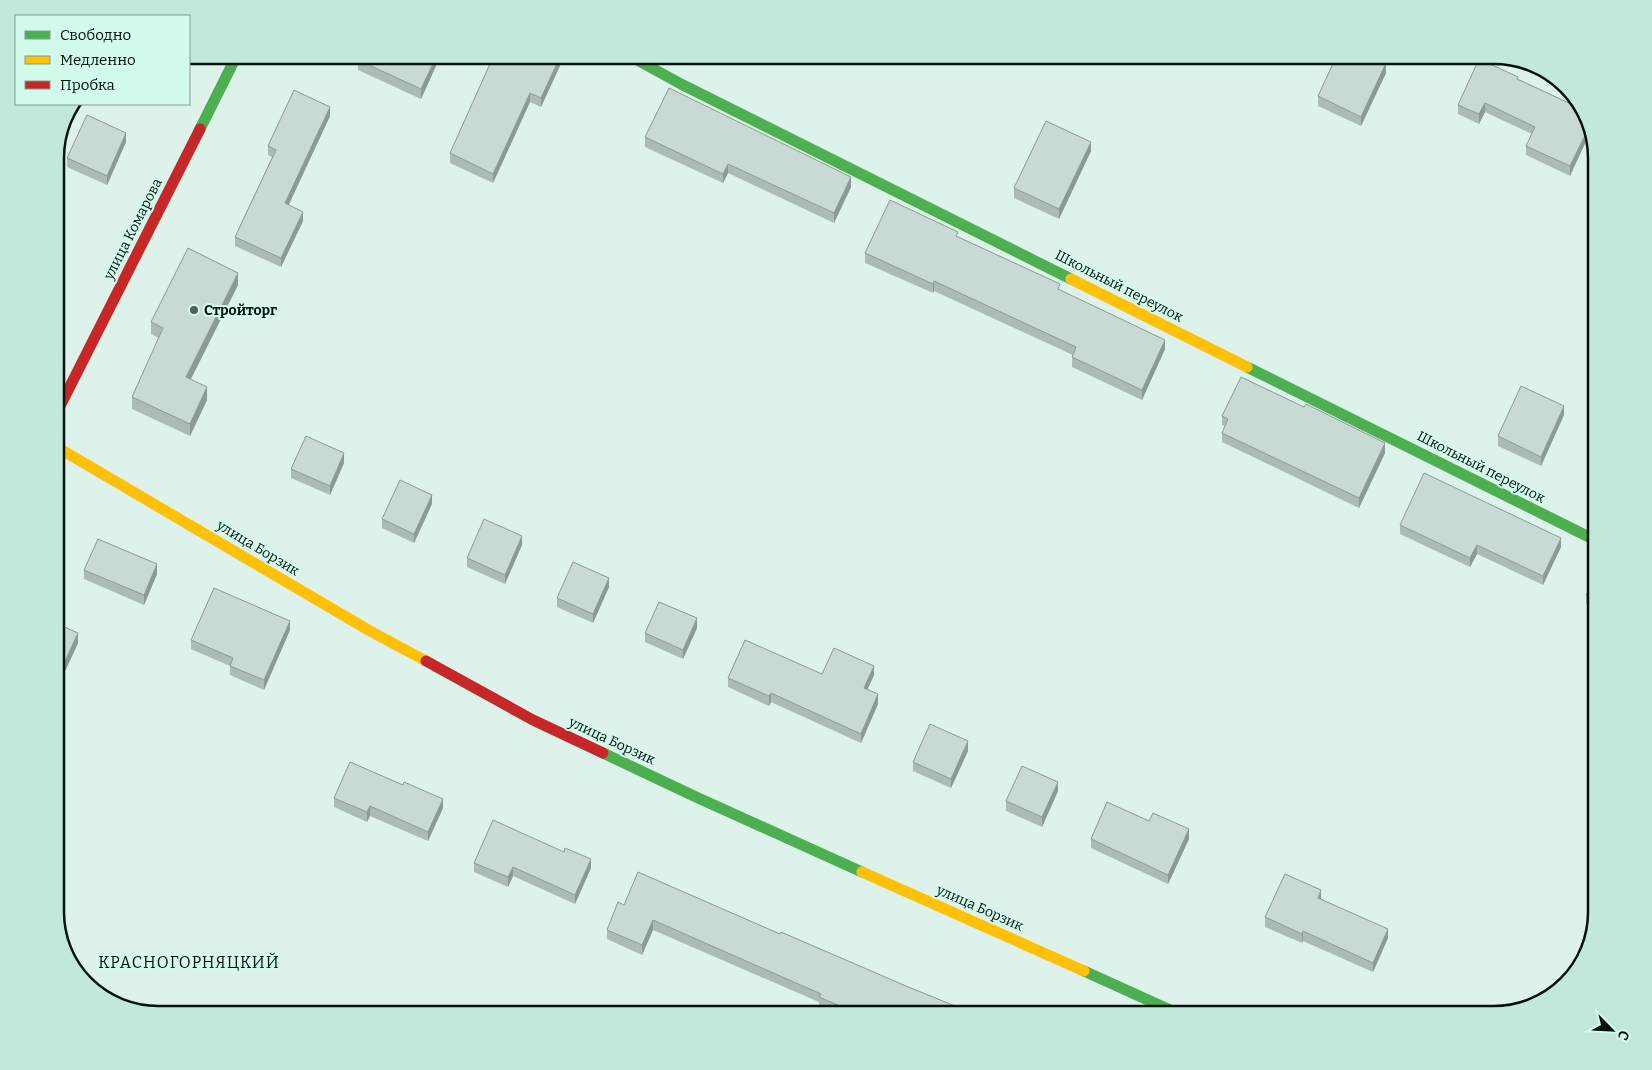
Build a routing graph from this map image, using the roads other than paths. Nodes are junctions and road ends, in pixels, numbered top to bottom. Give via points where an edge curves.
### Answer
1 (232, 64) edge
2 (644, 64) edge
3 (64, 398) edge
4 (64, 451) edge
5 (1588, 537) edge
6 (1161, 1006) edge

1 - 3 street, улица Комарова
2 - 5 street, Школьный переулок
4 - 6 street, улица Борзик via 370,631 533,720 696,797

